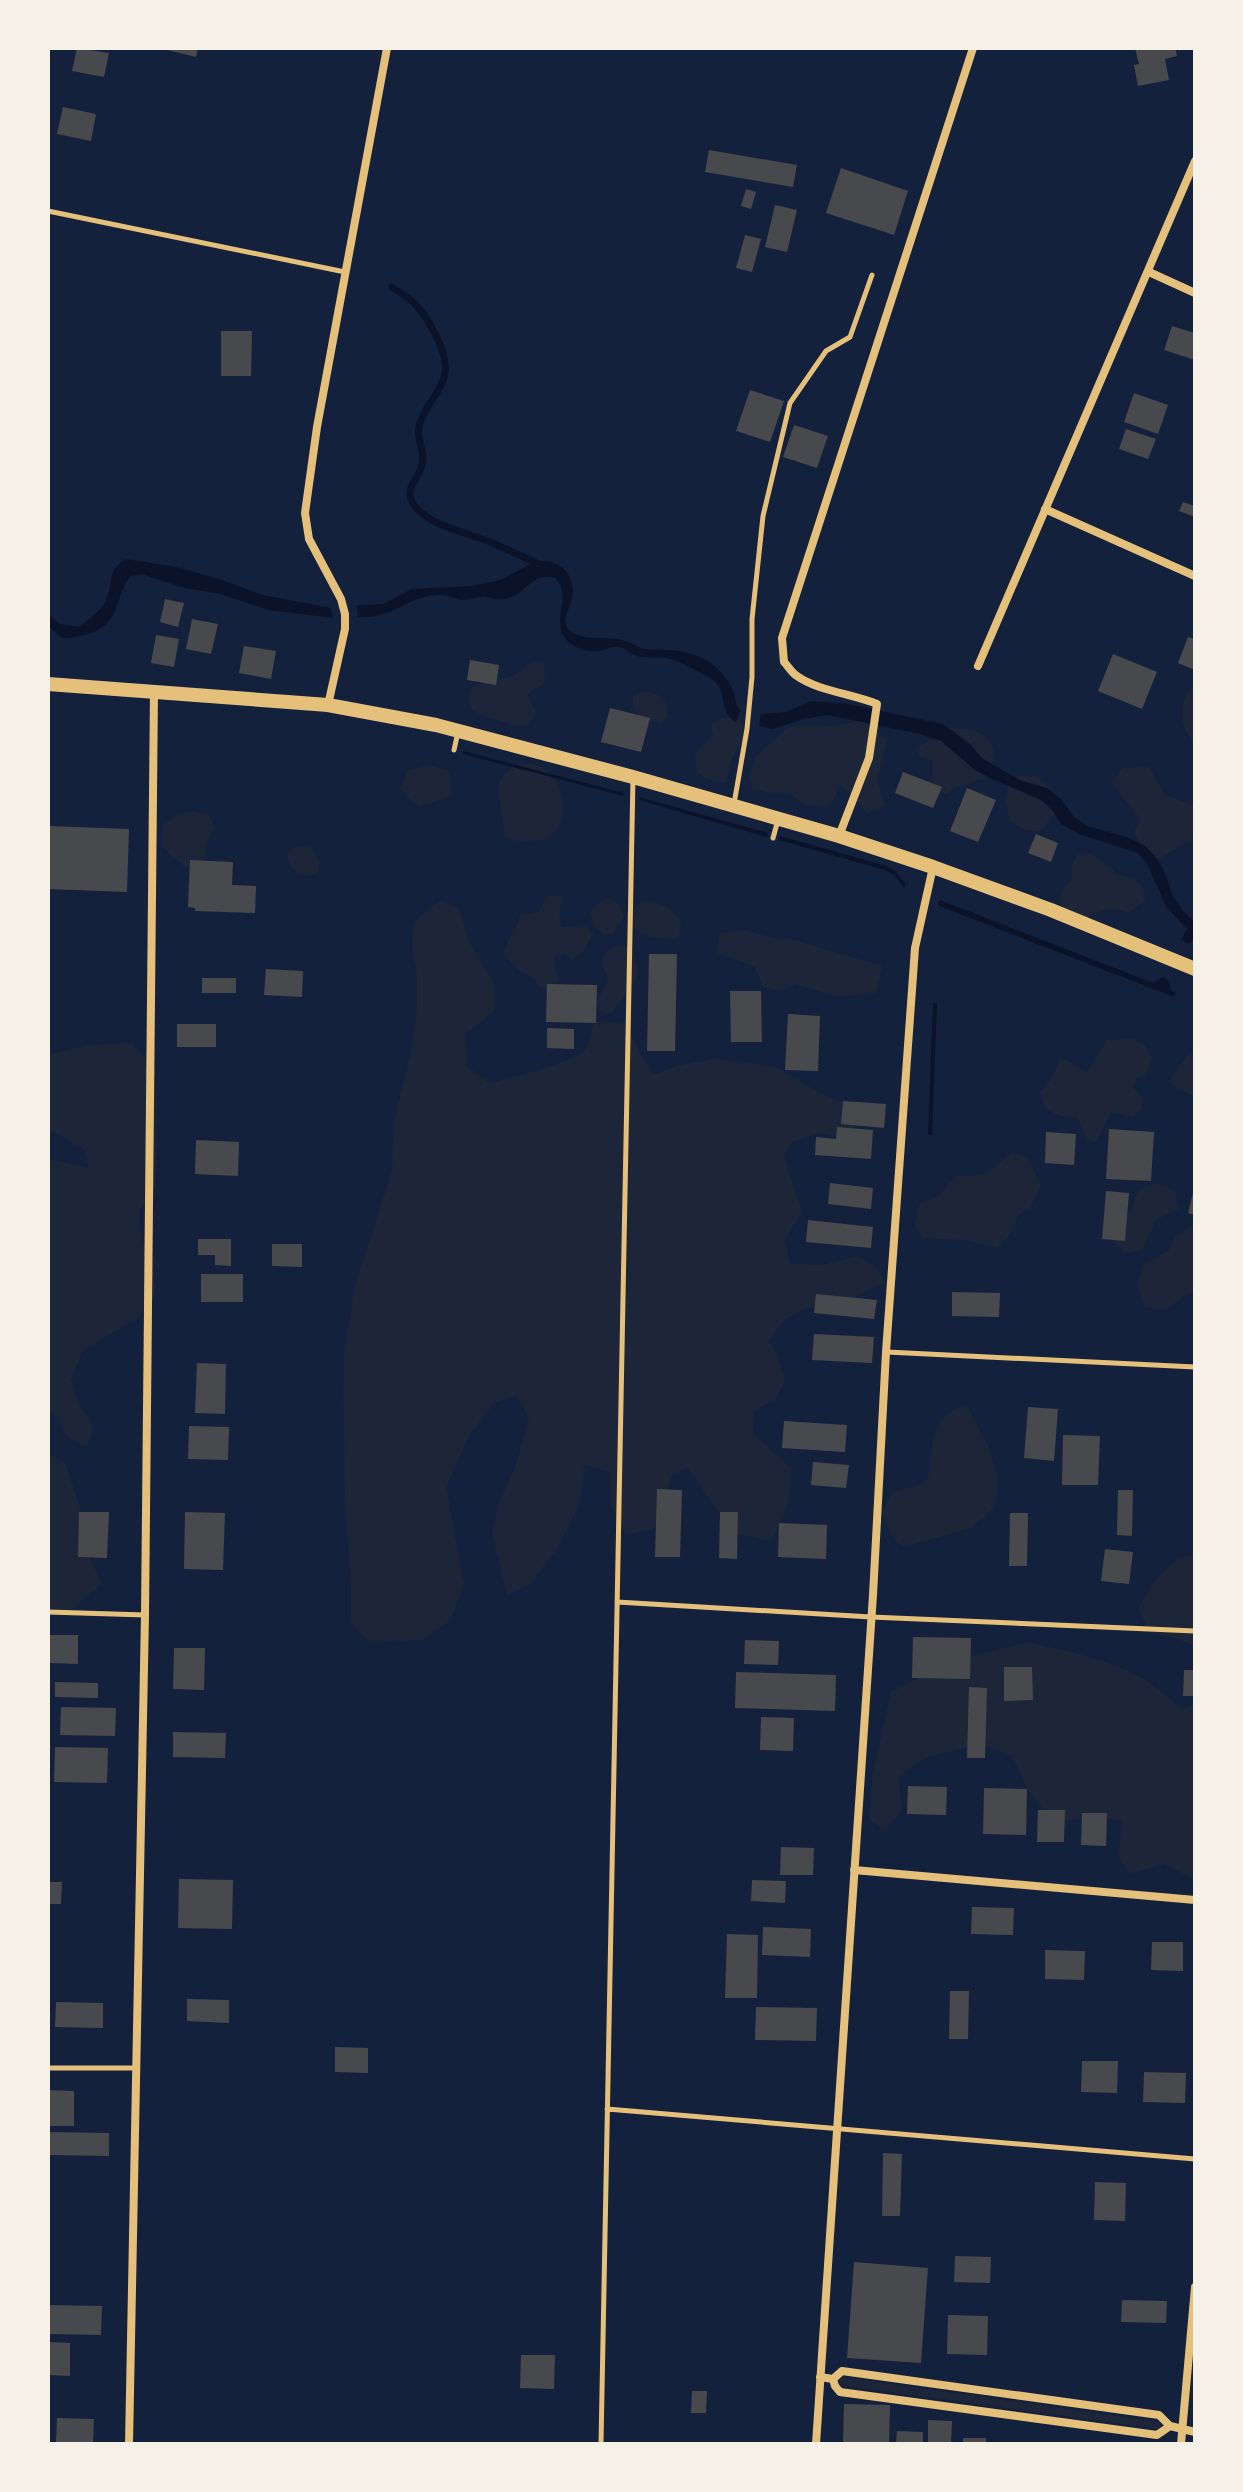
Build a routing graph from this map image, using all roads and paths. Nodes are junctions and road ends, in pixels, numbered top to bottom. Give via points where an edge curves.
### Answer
1 (387, 48) edge
2 (973, 48) edge
3 (1195, 161) edge
4 (48, 211) edge
5 (345, 272) junction
6 (1149, 272) junction
7 (872, 275) dead end
8 (1195, 293) edge
9 (1045, 509) junction
10 (1195, 576) edge
11 (978, 666) dead end
12 (48, 684) edge
13 (154, 691) junction
14 (328, 705) junction
15 (458, 731) junction
16 (454, 750) dead end
17 (633, 777) junction
18 (734, 806) junction
19 (778, 819) junction
20 (839, 836) junction
21 (773, 838) dead end
22 (933, 867) junction
23 (1195, 969) edge
24 (886, 1352) junction
25 (1195, 1367) edge
26 (617, 1602) junction
27 (48, 1612) edge
28 (145, 1615) junction
29 (871, 1617) junction
30 (1195, 1631) edge
31 (854, 1870) junction
32 (1195, 1900) edge
33 (48, 2068) edge
34 (136, 2068) junction
35 (607, 2109) junction
36 (837, 2129) junction
37 (1195, 2159) edge
38 (1195, 2287) edge
39 (820, 2377) junction
40 (833, 2379) junction
41 (1170, 2426) junction
42 (1182, 2428) junction
43 (1195, 2432) edge
44 (129, 2444) edge
45 (601, 2444) edge
46 (816, 2444) edge
47 (1181, 2444) edge

1 - 5 street
2 - 20 street via 782,638 784,662 797,676 877,704 869,758
3 - 6 street
4 - 5 lane
5 - 14 street via 305,513 309,539 345,614
6 - 8 street
6 - 9 street
7 - 18 lane via 850,337 826,351 790,403 763,516 747,729
9 - 10 street
9 - 11 street
12 - 13 main road
13 - 14 main road
13 - 28 street
14 - 15 main road
15 - 16 lane
15 - 17 main road
17 - 18 main road
17 - 26 lane
18 - 19 main road
19 - 20 main road
19 - 21 lane
20 - 22 main road
22 - 23 main road
22 - 24 street via 915,948
24 - 25 lane
24 - 29 street
26 - 29 lane
26 - 35 lane
27 - 28 lane
28 - 34 street
29 - 30 lane
29 - 31 street
31 - 32 street
31 - 36 street
33 - 34 lane
34 - 44 street
35 - 36 lane
35 - 45 lane
36 - 37 lane
36 - 39 street
38 - 42 street
39 - 40 street
39 - 46 street
40 - 41 street via 842,2371 1159,2415
40 - 41 street via 840,2392 1157,2435
41 - 42 street
42 - 43 street
42 - 47 street

